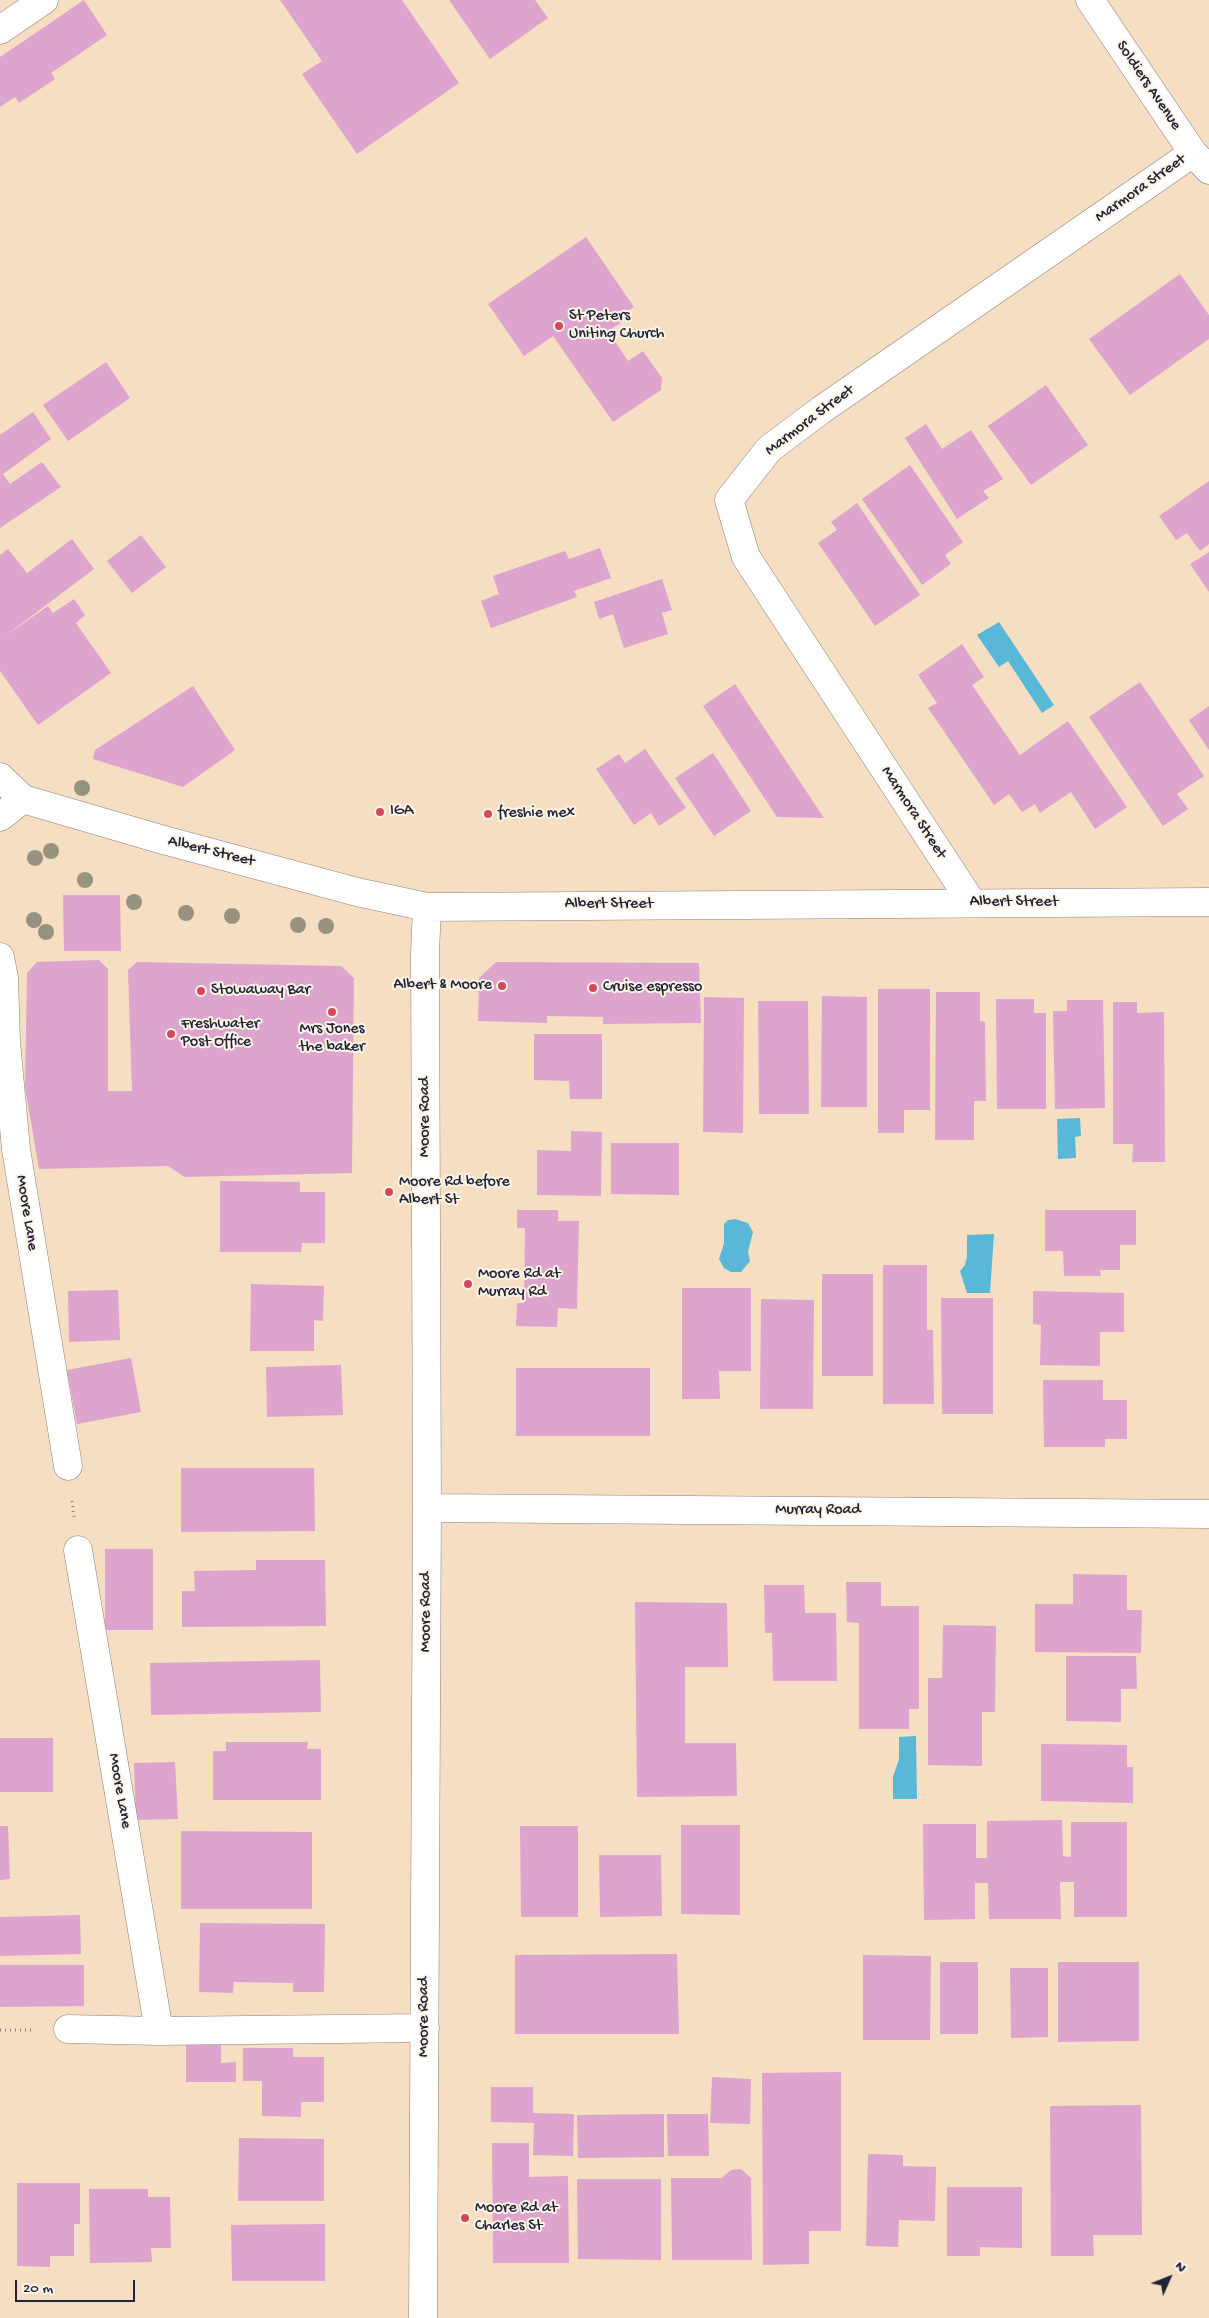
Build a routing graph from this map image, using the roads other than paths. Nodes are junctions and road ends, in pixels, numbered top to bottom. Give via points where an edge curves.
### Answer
1 (44, 0) edge
2 (1090, 0) edge
3 (0, 30) edge
4 (1201, 162) edge
5 (9, 786) edge
6 (0, 817) edge
7 (1209, 902) edge
8 (972, 903) junction
9 (427, 907) junction
10 (0, 957) edge
11 (68, 1466) dead end
12 (427, 1508) junction
13 (1209, 1514) edge
14 (78, 1550) dead end
15 (425, 2028) junction
16 (68, 2029) dead end
17 (160, 2031) junction
18 (423, 2318) edge

1 - 3 street
2 - 4 street, Soldiers Avenue
4 - 8 street, Marmora Street via 820,410 768,449 729,500 746,557
5 - 6 street, Albert Street
5 - 9 street, Albert Street via 160,839 356,892
7 - 8 street, Albert Street
8 - 9 street, Albert Street
9 - 12 street, Moore Road
10 - 11 street, Moore Lane via 16,1149
12 - 13 street, Murray Road
12 - 15 street, Moore Road
14 - 17 street, Moore Lane
15 - 17 street
15 - 18 street, Moore Road
16 - 17 street

